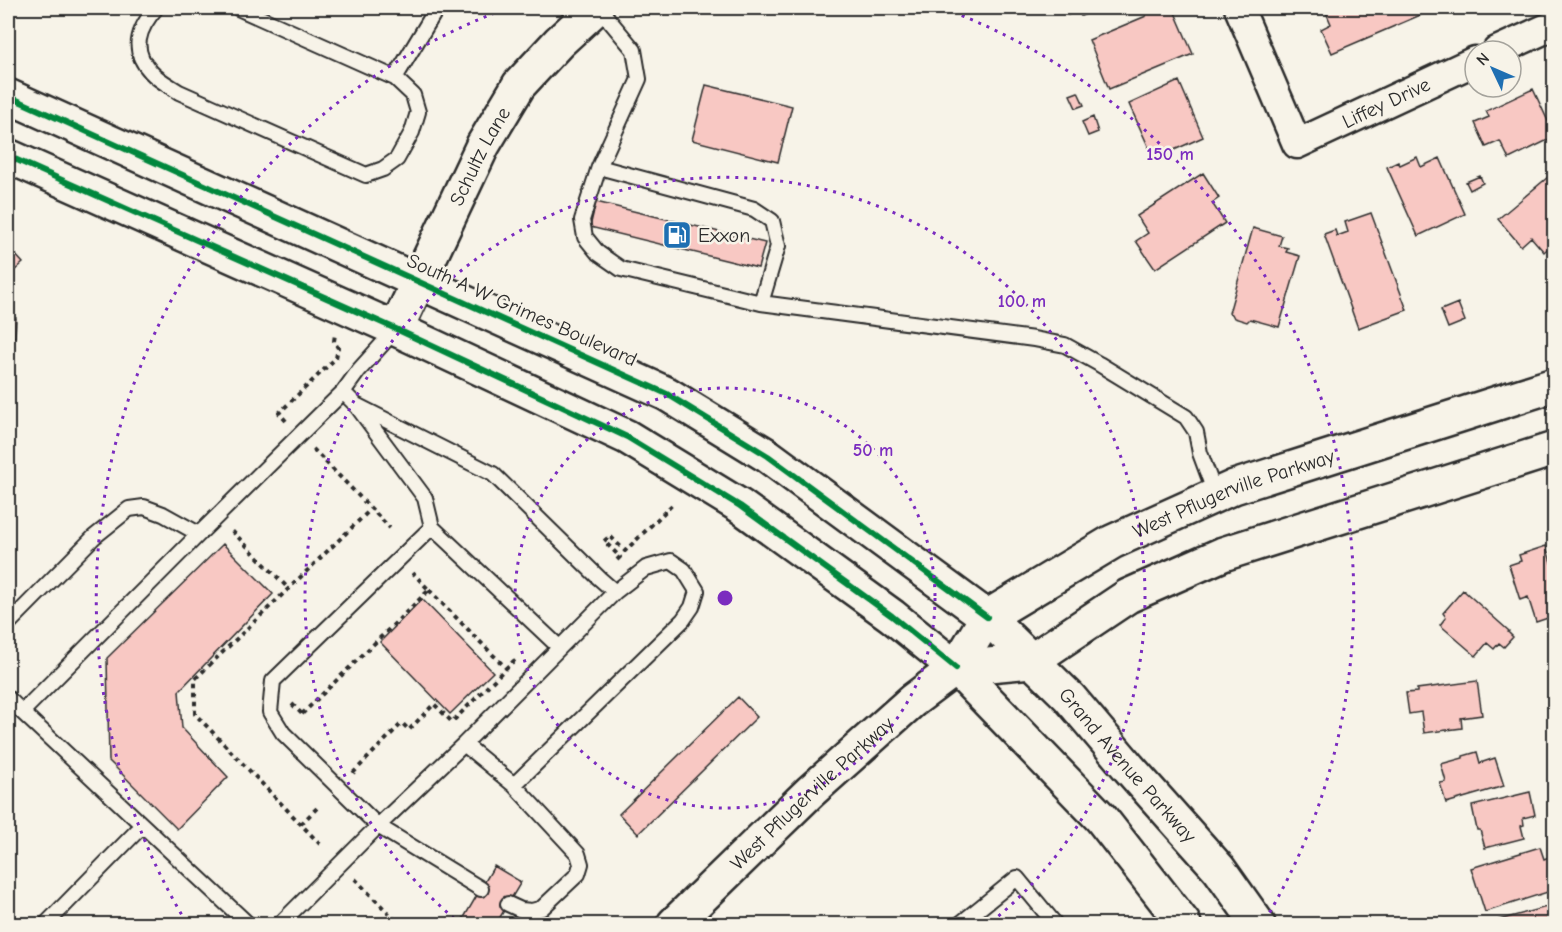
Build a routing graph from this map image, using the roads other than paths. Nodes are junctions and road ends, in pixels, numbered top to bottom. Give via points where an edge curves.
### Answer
1 (156, 8) edge
2 (238, 8) edge
3 (438, 8) edge
4 (598, 8) edge
5 (1239, 8) edge
6 (1554, 25) edge
7 (1523, 39) edge
8 (1463, 67) edge
9 (395, 78) junction
10 (8, 96) edge
11 (8, 156) edge
12 (599, 167) junction
13 (418, 282) junction
14 (761, 303) junction
15 (396, 329) junction
16 (1554, 386) edge
17 (343, 392) junction
18 (356, 405) junction
19 (1554, 449) edge
20 (1216, 496) junction
21 (432, 527) junction
22 (199, 534) junction
23 (615, 592) junction
24 (987, 617) junction
25 (8, 624) edge
26 (559, 647) junction
27 (1030, 661) junction
28 (956, 668) junction
29 (8, 698) edge
30 (22, 712) junction
31 (464, 744) junction
32 (514, 785) junction
33 (142, 826) junction
34 (378, 826) junction
35 (481, 889) dead end
36 (508, 904) dead end
37 (46, 924) edge
38 (248, 924) edge
39 (280, 924) edge
40 (674, 924) edge
41 (960, 924) edge
42 (1055, 924) edge
43 (1184, 924) edge
44 (1258, 924) edge

1 - 9 lane via 138,36 139,55 152,74 179,92 366,175 397,159 418,112 413,95
2 - 9 lane
3 - 9 lane
4 - 12 lane via 634,50 639,79
4 - 13 main road, Schultz Lane via 519,85 483,145
5 - 8 street, Liffey Drive via 1297,144
6 - 7 street
10 - 13 main road, South A W Grimes Boulevard
11 - 15 main road
12 - 14 lane via 582,220 585,237 598,253 621,269
12 - 14 lane via 754,209 772,221 778,246
13 - 15 main road, Schultz Lane
13 - 24 main road, South A W Grimes Boulevard via 667,394 768,456
14 - 20 lane via 1065,345 1186,417 1196,432
15 - 17 lane
15 - 28 main road via 627,436 740,506 892,616
16 - 20 main road, West Pflugerville Parkway via 1363,445
17 - 18 lane
17 - 22 lane
18 - 21 lane via 425,498
18 - 23 lane via 493,474
19 - 27 main road via 1223,554 1128,596
20 - 24 main road, West Pflugerville Parkway via 1112,542
21 - 26 lane
21 - 34 lane via 273,681 270,712 283,733
22 - 25 lane via 144,507 129,509 94,537
22 - 30 lane
23 - 26 lane
23 - 32 lane via 646,568 671,561 684,570 697,591 683,620
24 - 27 main road, Grand Avenue Parkway
24 - 28 main road, West Pflugerville Parkway
26 - 31 lane
27 - 28 main road
27 - 44 main road, Grand Avenue Parkway via 1069,697 1219,869
28 - 40 main road, West Pflugerville Parkway via 912,700 810,792
28 - 43 main road via 1101,818
29 - 30 lane
30 - 33 lane
31 - 32 lane
31 - 34 lane
32 - 36 lane via 578,854 581,864 578,874 542,908 521,910
33 - 37 lane
33 - 38 lane
34 - 35 lane
34 - 39 lane
41 - 42 lane via 1017,878

